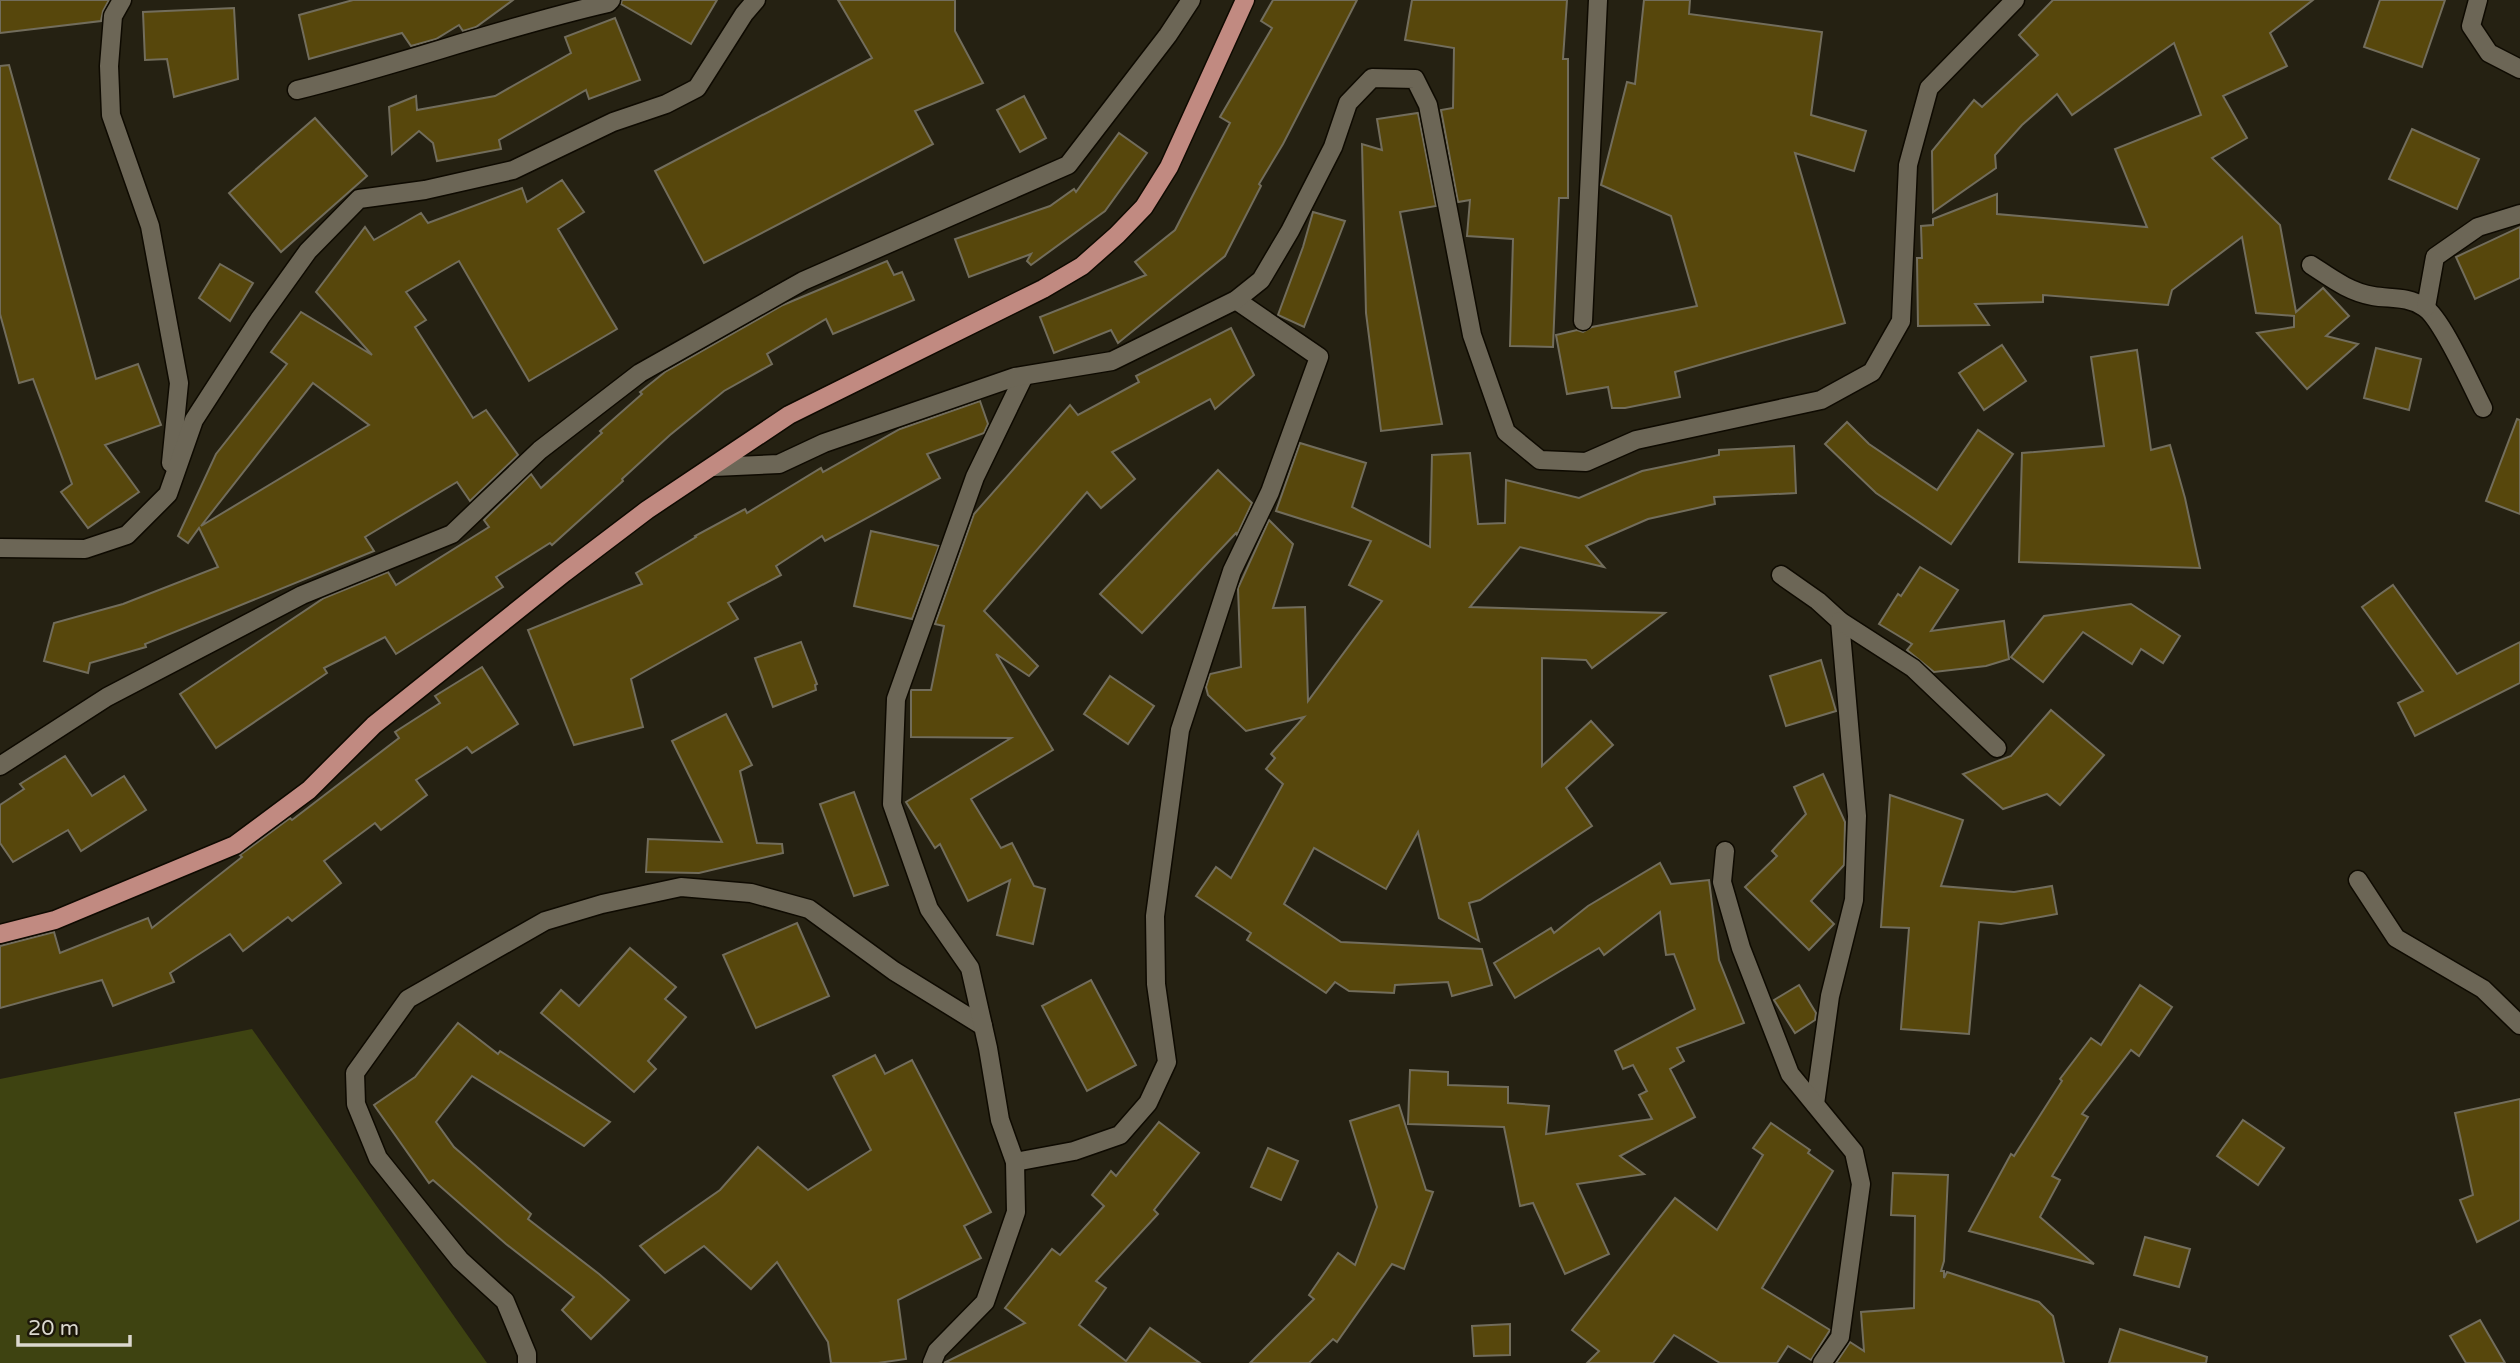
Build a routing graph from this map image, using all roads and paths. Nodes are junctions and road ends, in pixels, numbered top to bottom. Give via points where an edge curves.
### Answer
1 (122, 0) edge
2 (611, 0) edge
3 (756, 0) edge
4 (1191, 0) edge
5 (1245, 0) edge
6 (1598, 0) edge
7 (2015, 0) edge
8 (2478, 0) edge
9 (2520, 69) edge
10 (297, 90) dead end
11 (2520, 215) edge
12 (2311, 265) dead end
13 (1236, 300) junction
14 (2426, 307) junction
15 (1583, 321) dead end
16 (1024, 376) junction
17 (2483, 408) dead end
18 (714, 467) junction
19 (168, 495) junction
20 (0, 548) edge
21 (1781, 575) dead end
22 (1840, 621) junction
23 (1997, 748) dead end
24 (0, 766) edge
25 (1725, 851) dead end
26 (2358, 880) dead end
27 (0, 934) edge
28 (2520, 1025) edge
29 (983, 1026) junction
30 (1815, 1104) junction
31 (1015, 1162) junction
32 (527, 1363) edge
33 (932, 1363) edge
34 (1822, 1363) edge

1 - 19 street via 113,16 111,115 150,226 179,383
2 - 10 street
3 - 19 street via 697,88 666,104 613,122 513,170 359,199 307,251 208,397 194,420
4 - 24 street via 1068,165 791,288 640,373 540,450 452,534 302,595 107,697
5 - 18 main road via 1169,167 1144,206 1082,266 789,415
6 - 15 street
7 - 13 street via 1929,88 1908,165 1901,321 1871,372 1821,400 1636,440 1586,462 1540,460 1506,432 1488,386 1472,335 1428,105 1415,79 1372,78 1348,103 1333,147 1290,231 1261,280
8 - 9 street via 2471,26 2489,53
11 - 14 street via 2478,227 2435,257
12 - 14 street via 2344,288
13 - 16 street via 1112,361
13 - 31 street via 1319,356 1270,492 1232,571 1180,730 1155,916 1156,984 1167,1062 1148,1103 1120,1135 1074,1151
14 - 17 street via 2445,333
16 - 18 street via 824,443 779,464
16 - 29 street via 975,477 896,699 892,804 929,909 970,968
18 - 27 main road via 647,510 564,573 374,725 309,790 235,845 55,920
19 - 20 street via 127,535 85,550
21 - 22 street
22 - 23 street via 1913,667
22 - 30 street via 1857,816 1854,900 1830,996
25 - 30 street via 1722,882 1741,948 1790,1074
26 - 28 street via 2396,937 2483,989
29 - 31 street via 1000,1120
29 - 32 street via 894,971 809,909 751,893 681,887 545,921 408,999 355,1073 356,1104 378,1158 460,1259 505,1301
30 - 34 street via 1854,1153 1861,1184 1840,1337
31 - 33 street via 1016,1212 985,1301 937,1351

